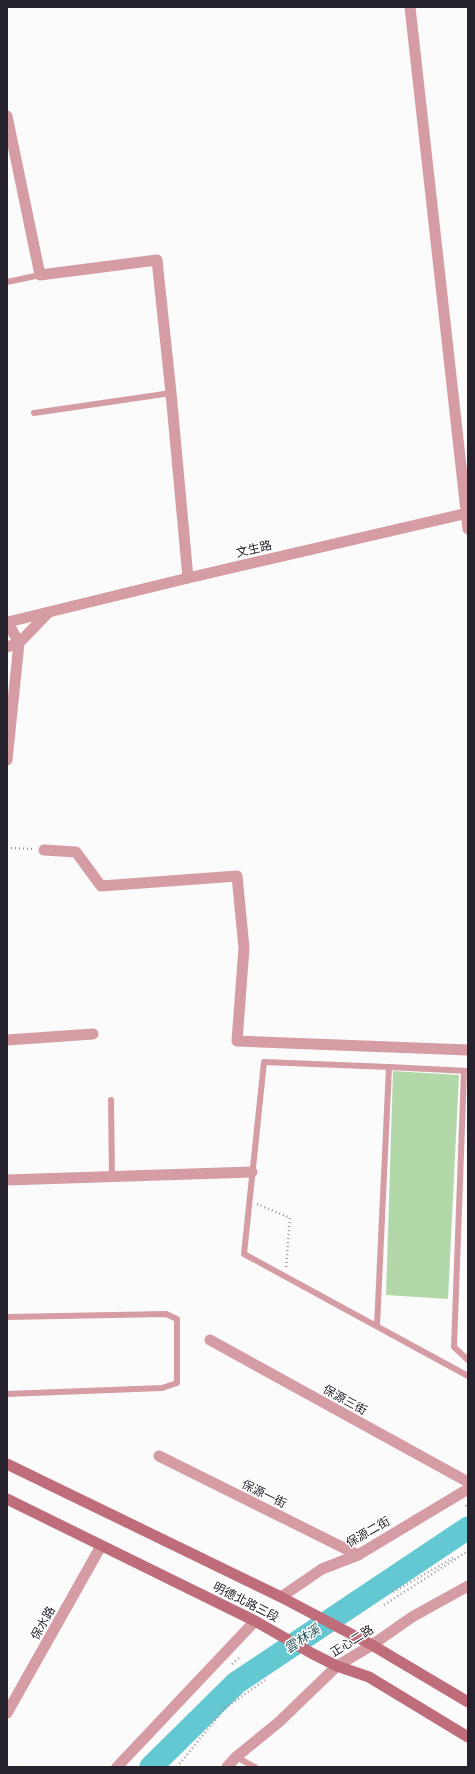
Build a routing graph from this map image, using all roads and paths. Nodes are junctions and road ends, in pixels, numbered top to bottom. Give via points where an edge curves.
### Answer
1 (410, 7) edge
2 (7, 116) edge
3 (40, 275) junction
4 (7, 282) edge
5 (171, 393) junction
6 (34, 413) dead end
7 (467, 514) edge
8 (468, 529) edge
9 (188, 578) junction
10 (47, 614) junction
11 (7, 622) edge
12 (19, 643) junction
13 (7, 647) edge
14 (9, 739) edge
15 (7, 760) edge
16 (7, 848) edge
17 (44, 850) joint
18 (93, 1034) dead end
19 (7, 1040) edge
20 (468, 1050) edge
21 (390, 1067) junction
22 (466, 1071) edge
23 (111, 1100) dead end
24 (252, 1172) junction
25 (112, 1177) junction
26 (7, 1180) edge
27 (249, 1201) junction
28 (285, 1277) junction
29 (7, 1316) edge
30 (377, 1326) junction
31 (210, 1340) dead end
32 (468, 1360) edge
33 (468, 1376) edge
34 (7, 1394) edge
35 (160, 1456) dead end
36 (7, 1464) edge
37 (468, 1482) edge
38 (468, 1489) edge
39 (7, 1499) edge
40 (466, 1506) dead end
41 (468, 1509) edge
42 (101, 1546) junction
43 (468, 1551) edge
44 (358, 1555) junction
45 (468, 1586) edge
46 (393, 1592) dead end
47 (281, 1597) junction
48 (384, 1605) dead end
49 (255, 1621) junction
50 (372, 1645) junction
51 (337, 1666) junction
52 (265, 1680) dead end
53 (468, 1702) edge
54 (7, 1712) edge
55 (468, 1737) edge
56 (236, 1757) junction
57 (117, 1767) edge
58 (176, 1767) edge
59 (227, 1767) edge
60 (255, 1767) edge

1 - 7 street
2 - 3 street
3 - 4 lane
3 - 5 street via 157,260
5 - 6 lane
5 - 9 street
7 - 8 street
7 - 9 street, 文生路
9 - 10 street, 文生路
10 - 11 street, 文生路
10 - 12 street
11 - 12 street
12 - 13 street
12 - 14 street
14 - 15 street
16 - 17 path
17 - 20 street via 76,852 101,886 237,876 244,948 237,1041
18 - 19 street
21 - 22 lane
21 - 24 lane via 264,1062
21 - 30 lane
22 - 32 lane via 454,1348
23 - 25 lane
24 - 25 street
24 - 27 lane
25 - 26 street
27 - 28 lane via 244,1254
27 - 28 path via 290,1218
28 - 30 lane
29 - 34 lane via 166,1314 178,1319 177,1383 162,1388
30 - 33 lane
31 - 37 street, 保源三街
35 - 44 street, 保源一街
36 - 47 main road, 明德北路三段
38 - 44 street, 保源二街
39 - 42 main road, 明德北路三段
40 - 41 path
42 - 49 main road, 明德北路三段
42 - 54 street, 保水路
43 - 46 path
43 - 48 path
44 - 47 street, 保源二街 via 322,1569
45 - 50 street, 正心二路 via 412,1617
47 - 50 main road, 明德北路三段
49 - 51 main road, 明德北路三段
49 - 57 street
50 - 51 street, 正心二路
50 - 53 main road, 明德北路三段
51 - 55 main road, 明德北路三段 via 369,1677
51 - 56 street, 正心二路 via 279,1722
52 - 58 path via 225,1708
56 - 59 street, 正心二路
56 - 60 lane

